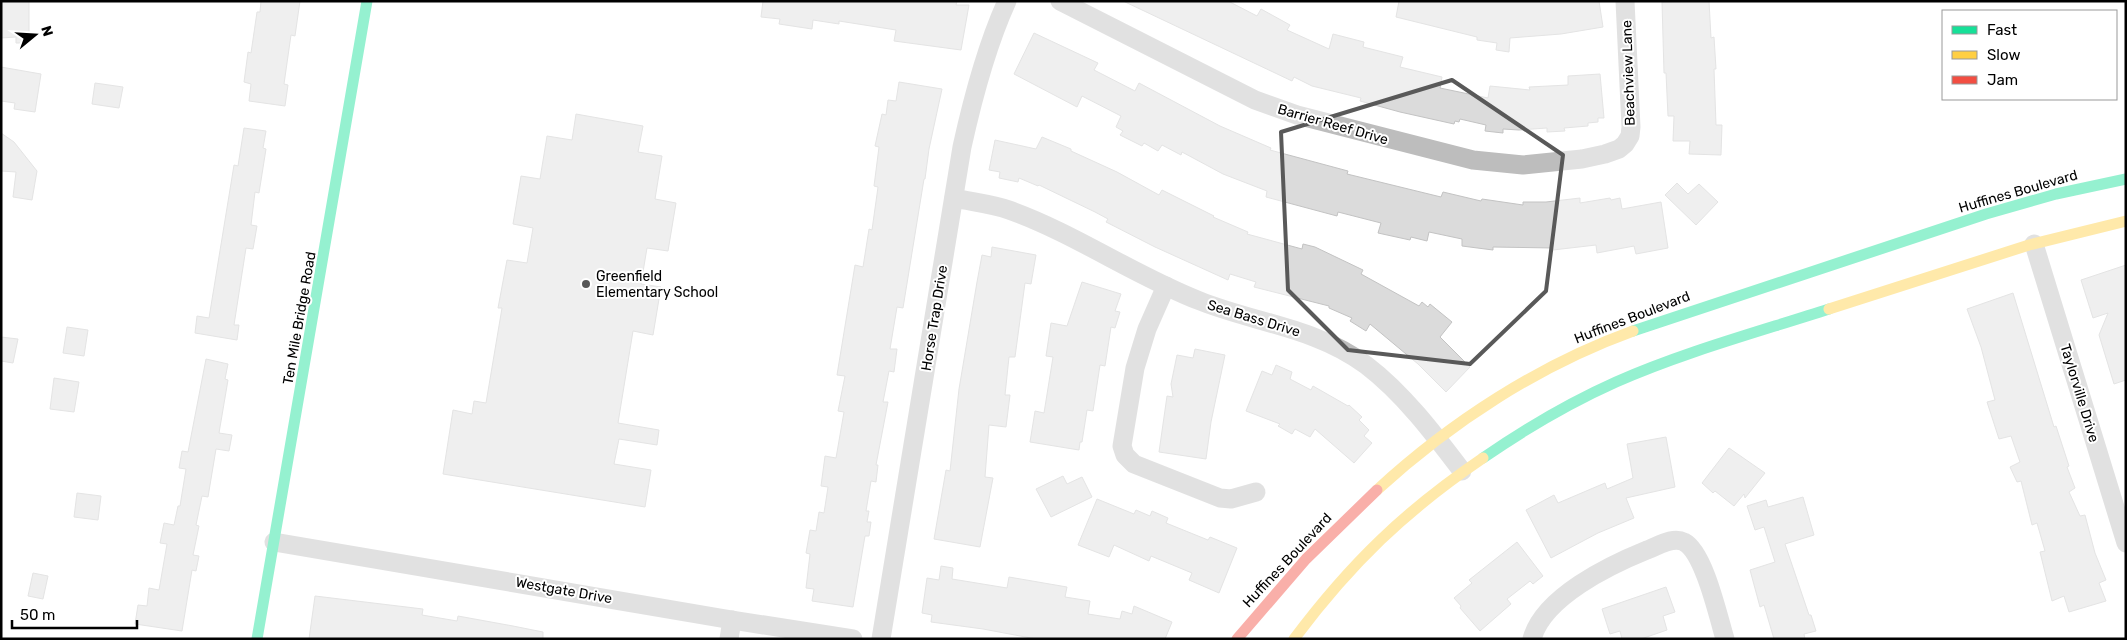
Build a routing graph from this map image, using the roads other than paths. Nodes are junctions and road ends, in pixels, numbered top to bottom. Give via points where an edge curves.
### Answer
1 (367, 1) edge
2 (1007, 1) edge
3 (1060, 1) edge
4 (1625, 1) edge
5 (1625, 144) joint
6 (2126, 179) edge
7 (954, 198) junction
8 (2126, 221) edge
9 (2033, 240) junction
10 (1166, 286) junction
11 (1438, 439) junction
12 (1462, 471) junction
13 (1256, 492) dead end
14 (274, 542) junction
15 (2126, 543) edge
16 (732, 620) junction
17 (257, 639) edge
18 (729, 639) edge
19 (853, 639) edge
20 (881, 639) edge
21 (1237, 639) edge
22 (1294, 639) edge
23 (1532, 639) edge
24 (1725, 639) edge

1 - 14 main road, Ten Mile Bridge Road
2 - 7 street, Horse Trap Drive via 972,105
3 - 5 street, Barrier Reef Drive via 1255,100 1296,115 1415,147 1473,160 1522,165 1582,159 1605,154
4 - 5 street, Beachview Lane via 1631,127
6 - 11 main road, Huffines Boulevard via 2082,187 2024,208 1710,304 1613,338 1556,364
7 - 10 street, Sea Bass Drive via 1016,213
7 - 20 street, Horse Trap Drive
8 - 9 main road
9 - 12 main road via 1632,376 1580,399
9 - 15 street, Taylorville Drive
10 - 11 street, Sea Bass Drive via 1238,315 1289,328 1328,343 1365,364 1392,387
10 - 13 street via 1135,368 1123,439 1125,455 1134,464 1210,496 1231,499
11 - 12 street, Sea Bass Drive
11 - 21 main road, Huffines Boulevard via 1336,528
12 - 22 main road via 1382,538 1341,579
14 - 16 street, Westgate Drive
14 - 17 main road, Ten Mile Bridge Road
16 - 18 street
16 - 19 street, Westgate Drive
23 - 24 street via 1539,621 1572,590 1618,562 1678,540 1698,555

